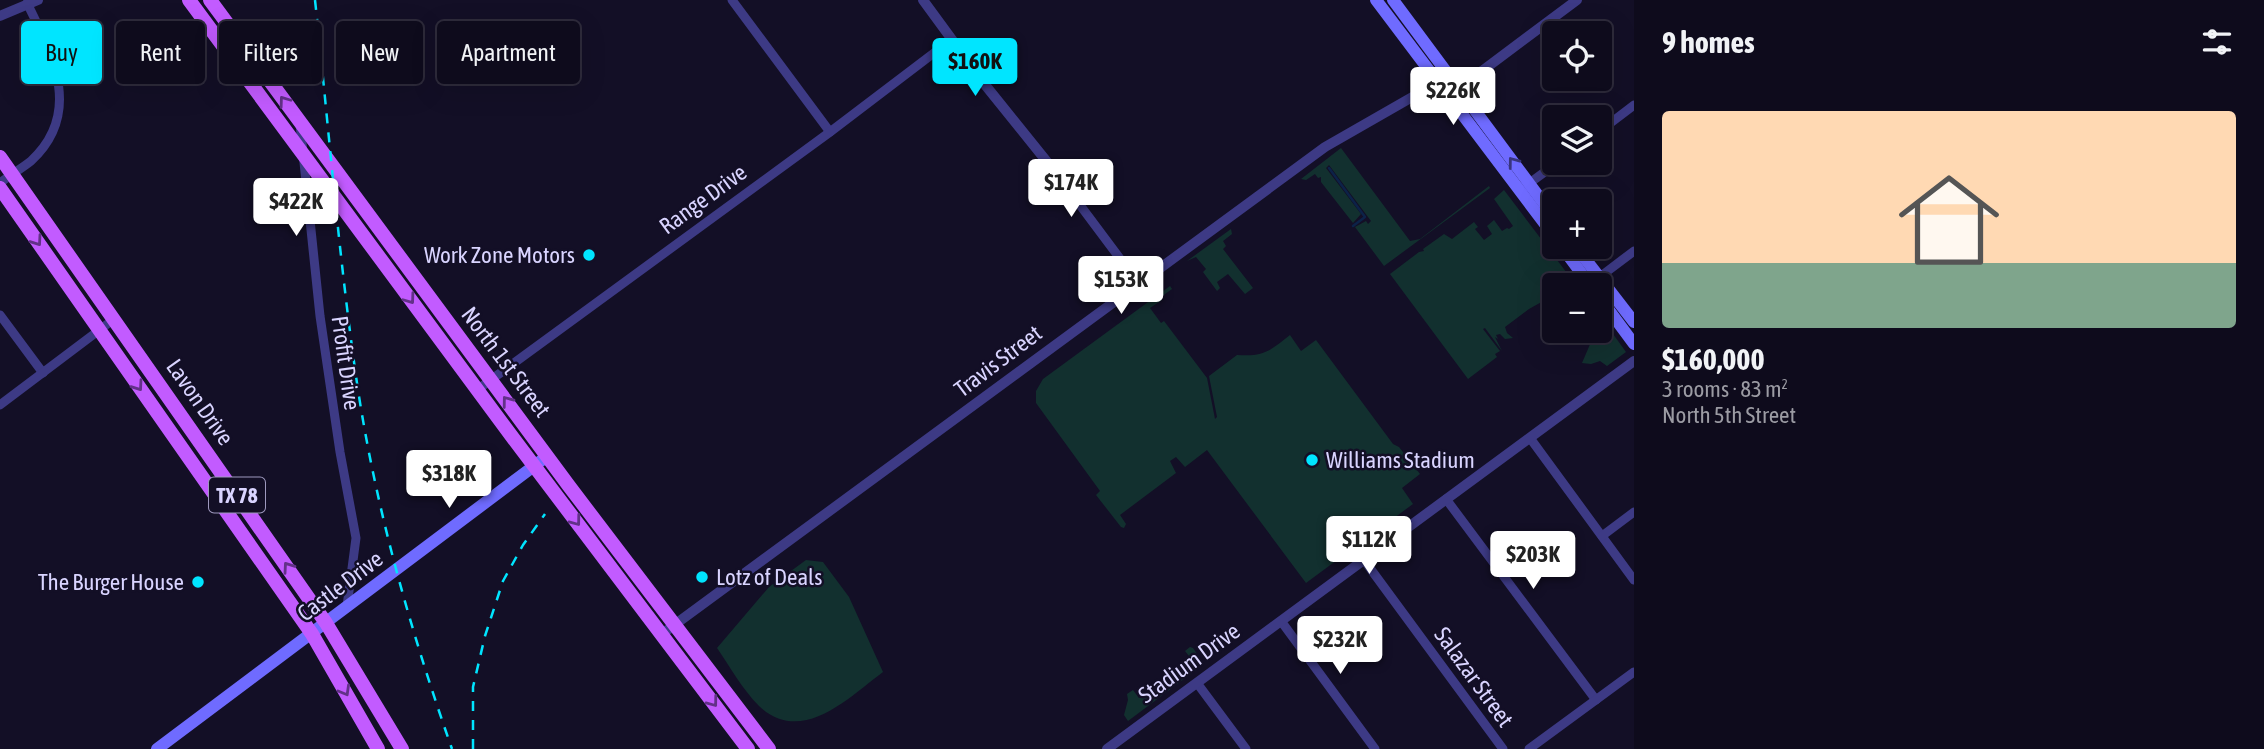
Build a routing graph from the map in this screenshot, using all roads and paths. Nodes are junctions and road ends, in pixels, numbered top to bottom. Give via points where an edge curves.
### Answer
1 (189, 0) edge
2 (209, 0) edge
3 (732, 0) edge
4 (923, 0) edge
5 (1392, 0) edge
6 (1577, 0) edge
7 (32, 1) edge
8 (1378, 1) edge
9 (0, 16) edge
10 (951, 40) junction
11 (1455, 82) junction
12 (1441, 85) junction
13 (1634, 105) edge
14 (1612, 122) edge
15 (300, 123) junction
16 (830, 132) junction
17 (302, 153) junction
18 (0, 157) edge
19 (1056, 173) joint
20 (1542, 174) edge
21 (4, 182) edge
22 (1525, 187) junction
23 (332, 192) junction
24 (1542, 205) edge
25 (308, 208) junction
26 (1542, 216) edge
27 (1634, 251) edge
28 (397, 253) junction
29 (1573, 259) edge
30 (385, 263) junction
31 (1585, 273) edge
32 (1605, 273) edge
33 (1139, 284) junction
34 (1612, 301) edge
35 (1612, 314) edge
36 (0, 315) edge
37 (114, 319) junction
38 (1634, 322) edge
39 (98, 331) junction
40 (1634, 344) edge
41 (1634, 361) edge
42 (43, 373) junction
43 (491, 379) junction
44 (477, 390) junction
45 (0, 405) edge
46 (1530, 438) junction
47 (548, 456) junction
48 (534, 466) junction
49 (1446, 499) junction
50 (1634, 512) edge
51 (1602, 536) junction
52 (1364, 561) junction
53 (1634, 580) edge
54 (658, 603) junction
55 (347, 608) junction
56 (645, 612) junction
57 (1281, 621) junction
58 (326, 623) junction
59 (675, 625) junction
60 (312, 634) junction
61 (662, 635) junction
62 (1634, 672) edge
63 (1197, 683) junction
64 (1596, 700) junction
65 (742, 712) junction
66 (728, 722) junction
67 (1111, 748) edge
68 (157, 749) edge
69 (378, 749) edge
70 (402, 749) edge
71 (748, 749) edge
72 (769, 749) edge
73 (1246, 749) edge
74 (1375, 749) edge
75 (1503, 749) edge
76 (1529, 749) edge

1 - 17 main road, North 1st Street
15 -> 2 main road, North 1st Street
3 - 16 street
4 - 10 street
5 - 11 main road
6 - 11 street, Travis Street via 1482,71
7 - 9 street
7 - 21 street via 58,82 60,110 47,142
8 - 12 main road
10 - 16 street, Range Drive
10 - 19 street
11 - 12 street, Travis Street
22 -> 11 main road
12 - 22 main road
12 - 33 street, Travis Street via 1341,136
13 - 14 street
15 - 17 street, Profit Drive
15 - 28 main road, North 1st Street
16 - 43 street, Range Drive
17 - 23 main road, North 1st Street
17 - 25 street, Profit Drive
18 - 21 main road, Lavon Drive / TX 78
19 - 33 street
20 - 22 street
21 - 37 main road, Lavon Drive / TX 78
21 -> 39 main road, Lavon Drive / TX 78
22 - 24 main road
22 - 26 main road
23 - 25 main road via 318,197
23 - 30 main road, North 1st Street
25 - 55 street, Profit Drive via 332,404 356,538
27 - 32 street
28 - 30 main road
28 - 43 main road, North 1st Street
29 - 31 main road
30 -> 44 main road, North 1st Street
33 - 59 street, Travis Street
34 - 38 main road
35 - 40 main road
36 - 42 street
37 - 39 street
58 -> 37 main road, Lavon Drive / TX 78
39 - 42 street
39 -> 60 main road, Lavon Drive / TX 78
41 - 46 street, Stadium Drive
42 - 45 street
43 - 44 street, Range Drive
47 -> 43 main road, North 1st Street
44 - 48 main road, North 1st Street
46 - 49 street, Stadium Drive
46 - 51 street
47 - 48 main road, Castle Drive
47 - 54 main road, North 1st Street
48 - 55 main road, Castle Drive
48 -> 56 main road, North 1st Street
49 - 52 street, Stadium Drive
49 - 64 street
50 - 51 street
51 - 53 street
52 - 57 street, Stadium Drive
52 - 75 street, Salazar Street
54 - 56 main road
54 - 59 main road, North 1st Street
55 - 58 main road, Castle Drive
56 - 61 main road, North 1st Street
57 - 63 street, Stadium Drive
57 - 74 street
58 - 60 main road, Castle Drive
58 - 70 main road, Lavon Drive / TX 78
59 - 61 street, Travis Street
59 - 65 main road, North 1st Street
60 - 68 main road, Castle Drive
60 -> 69 main road, Lavon Drive / TX 78
61 -> 66 main road, North 1st Street
62 - 64 street
63 - 67 street, Stadium Drive
63 - 73 street
64 - 76 street
65 - 66 main road
65 - 72 main road, North 1st Street
66 - 71 main road, North 1st Street

